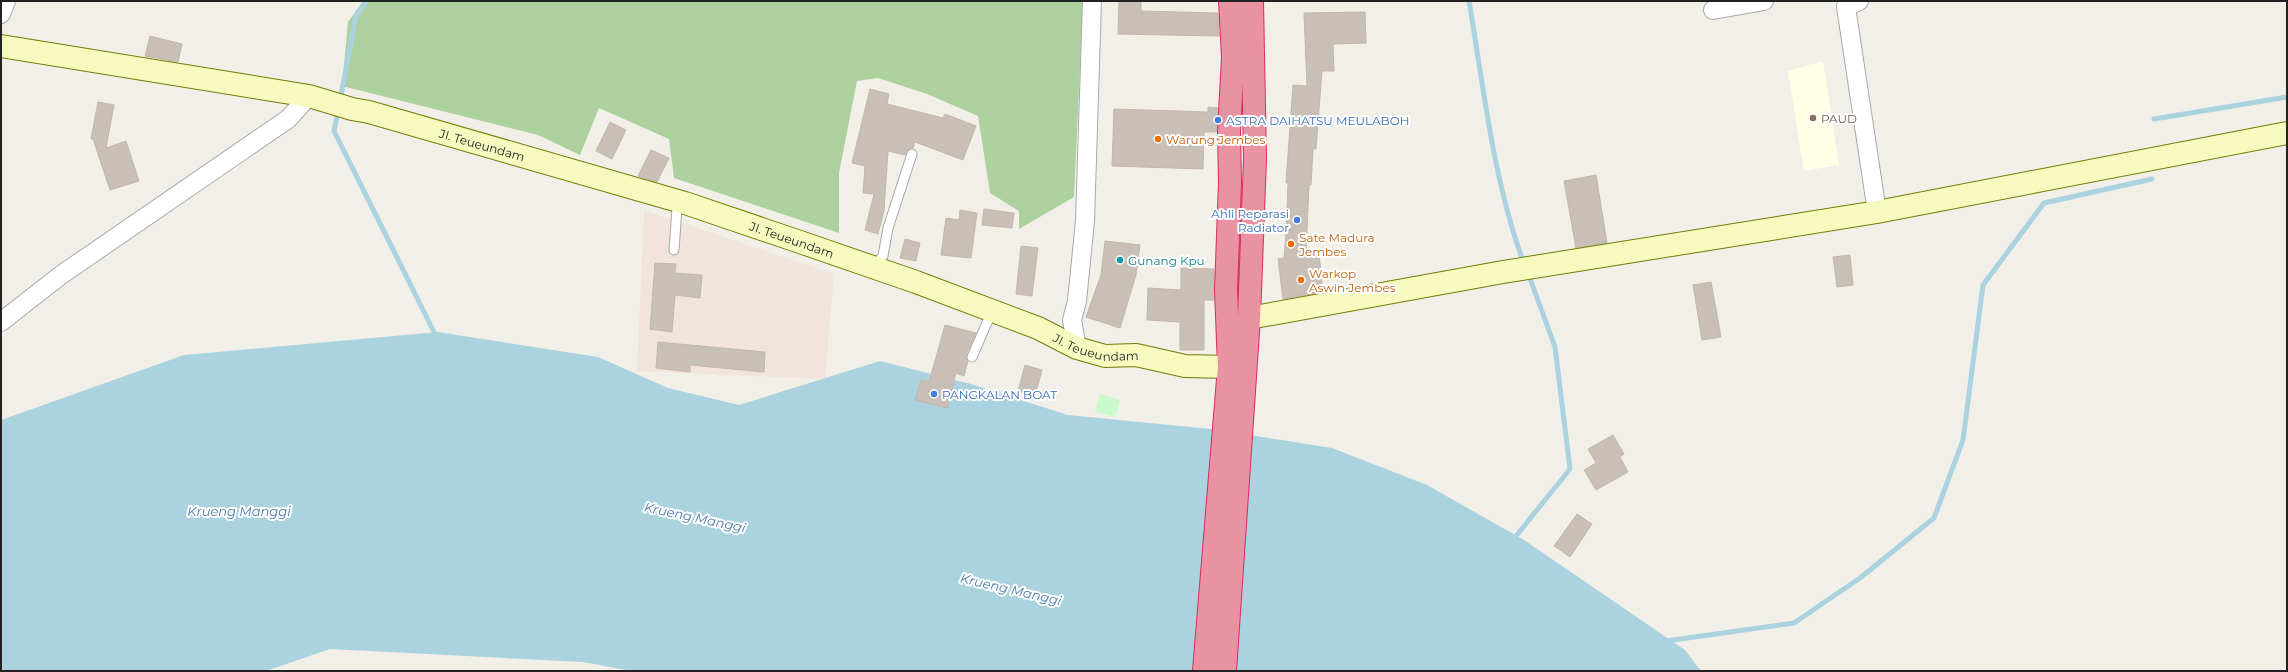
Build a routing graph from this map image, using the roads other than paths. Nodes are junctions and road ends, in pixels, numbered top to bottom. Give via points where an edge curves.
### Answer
1 (6, 1) edge
2 (1092, 1) edge
3 (1230, 1) edge
4 (1252, 1) edge
5 (1764, 1) edge
6 (1847, 3) edge
7 (1713, 10) dead end
8 (1, 14) edge
9 (1, 46) edge
10 (309, 96) junction
11 (2287, 133) edge
12 (912, 154) dead end
13 (679, 210) junction
14 (1877, 212) junction
15 (674, 250) dead end
16 (878, 261) junction
17 (995, 317) junction
18 (1249, 318) junction
19 (1, 322) edge
20 (1077, 348) junction
21 (972, 357) dead end
22 (1229, 367) junction
23 (1204, 671) edge
24 (1225, 671) edge

1 - 8 street
2 - 20 street via 1086,198 1077,301 1072,320
3 - 22 highway via 1233,57 1226,290
4 - 18 highway via 1255,159
5 - 7 street
6 - 14 street
9 - 10 street, JI. Teueundam
10 - 13 street, JI. Teueundam via 369,112
10 - 19 street via 288,119 61,275
11 - 14 street
12 - 16 lane
13 - 15 lane
13 - 16 street, JI. Teueundam
14 - 18 street via 1503,272
16 - 17 street, JI. Teueundam
17 - 20 street, JI. Teueundam via 1038,328
17 - 21 lane via 982,332
18 - 24 highway
20 - 22 street, JI. Teueundam via 1105,356 1136,356 1185,366
22 - 23 highway

